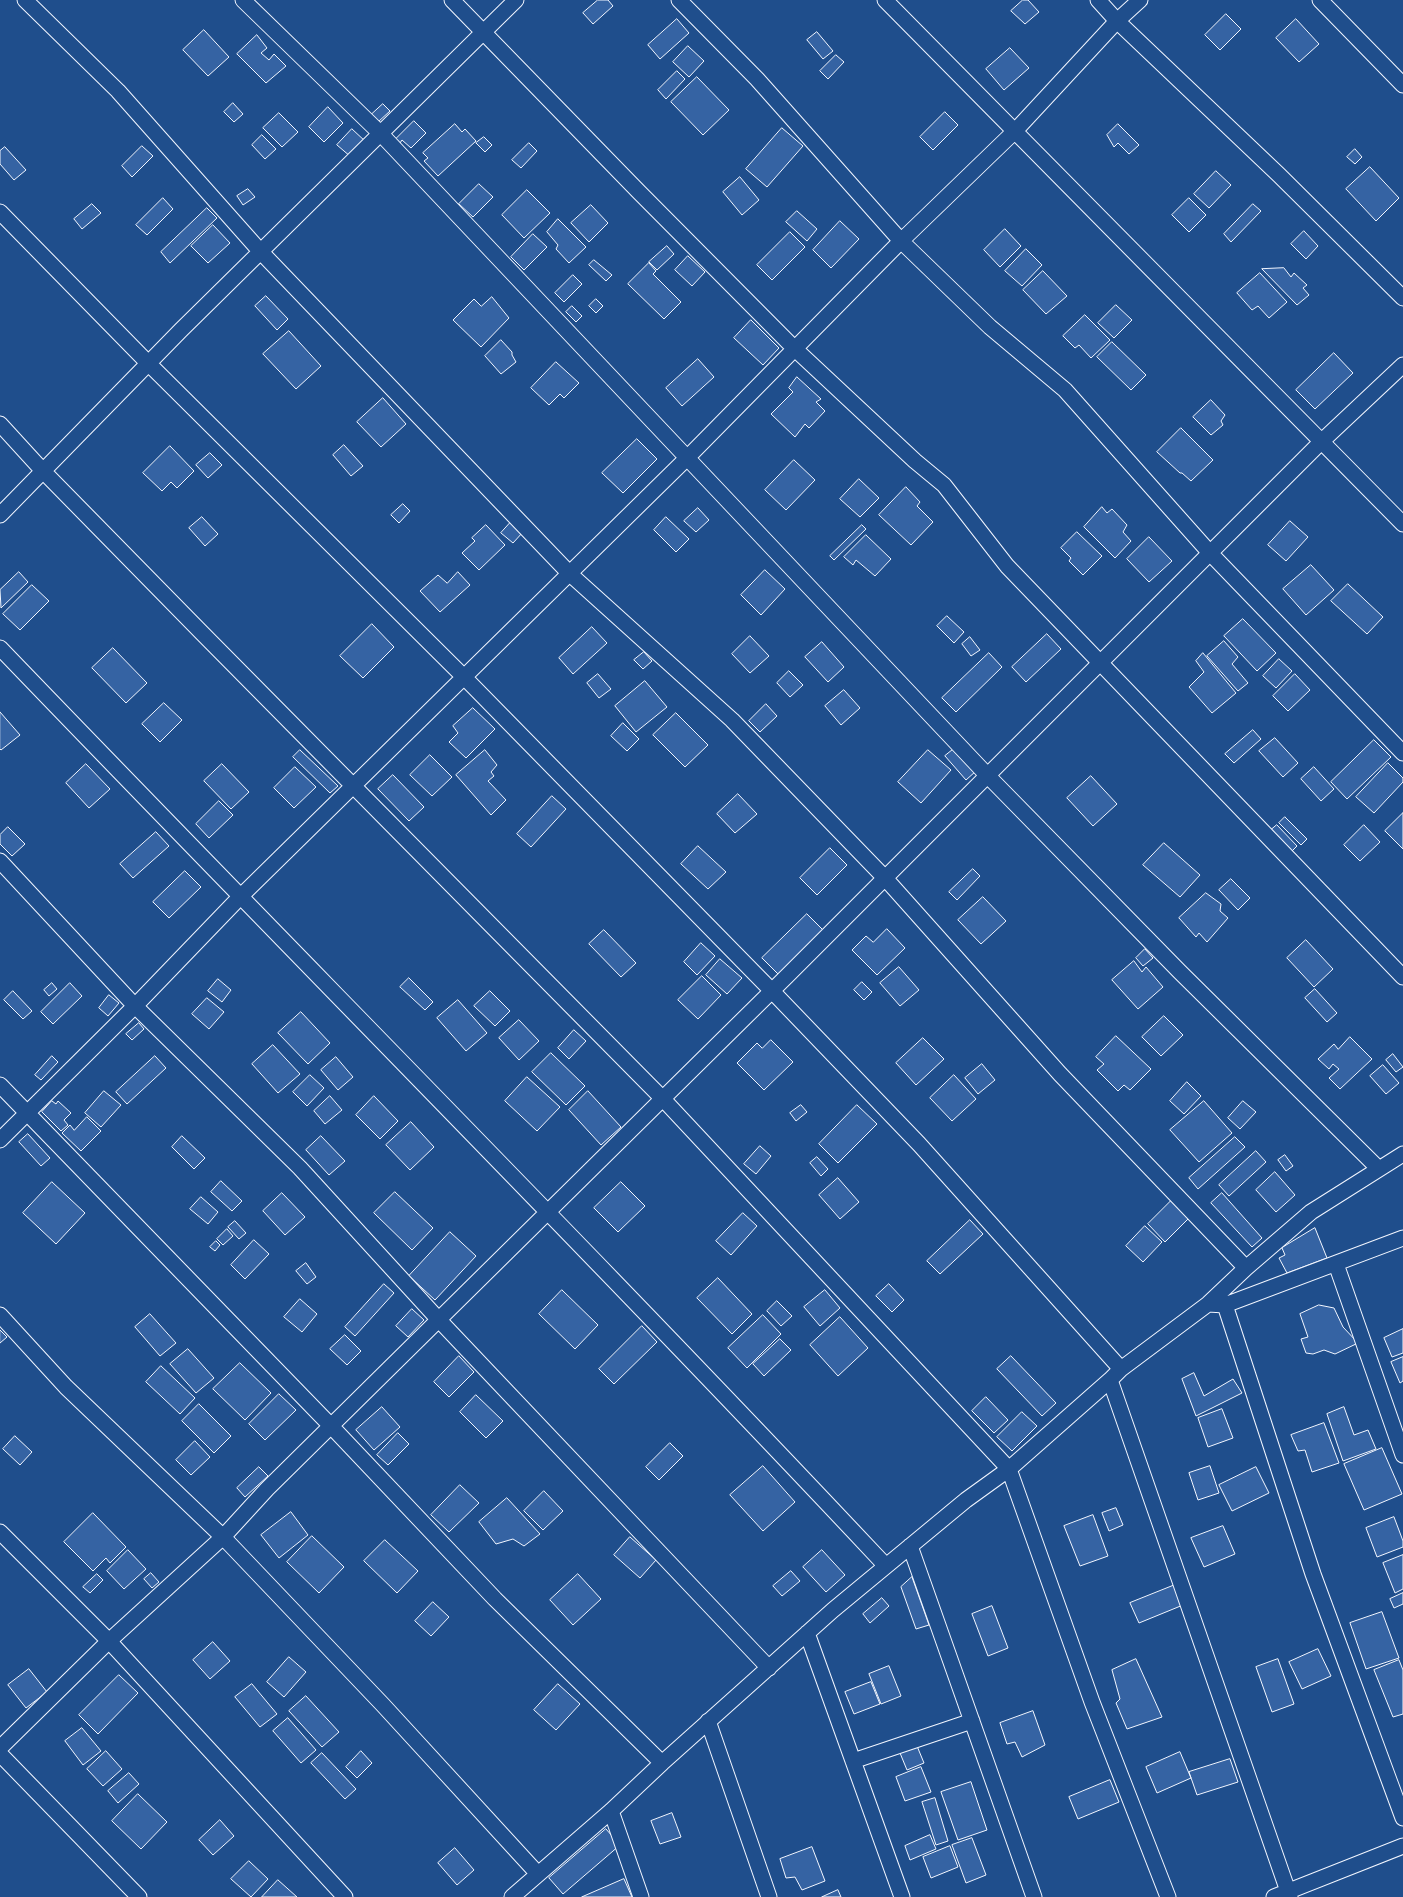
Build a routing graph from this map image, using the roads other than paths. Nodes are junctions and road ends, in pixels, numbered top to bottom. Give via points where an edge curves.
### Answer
1 (25, 0) edge
2 (243, 0) edge
3 (452, 0) edge
4 (516, 0) edge
5 (679, 0) edge
6 (885, 0) edge
7 (1098, 0) edge
8 (1140, 0) edge
9 (1320, 0) edge
10 (1117, 21) junction
11 (483, 32) junction
12 (1403, 85) edge
13 (1015, 131) junction
14 (381, 134) junction
15 (0, 212) edge
16 (901, 240) junction
17 (260, 251) junction
18 (1403, 298) edge
19 (794, 348) junction
20 (149, 364) junction
21 (1403, 365) edge
22 (0, 424) edge
23 (1321, 442) junction
24 (686, 459) junction
25 (43, 471) junction
26 (0, 516) edge
27 (1403, 524) edge
28 (1210, 553) junction
29 (570, 574) junction
30 (0, 648) edge
31 (1100, 662) junction
32 (465, 678) junction
33 (1403, 753) edge
34 (987, 776) junction
35 (353, 786) junction
36 (0, 861) edge
37 (885, 878) junction
38 (240, 897) junction
39 (1403, 977) edge
40 (772, 991) junction
41 (135, 1006) junction
42 (0, 1086) edge
43 (663, 1099) junction
44 (27, 1113) junction
45 (0, 1140) edge
46 (1403, 1154) edge
47 (1379, 1169) junction
48 (547, 1211) junction
49 (1403, 1238) edge
50 (1336, 1264) junction
51 (1246, 1268) junction
52 (1208, 1304) junction
53 (1225, 1305) junction
54 (0, 1315) edge
55 (439, 1320) junction
56 (1121, 1369) junction
57 (1110, 1380) junction
58 (332, 1428) junction
59 (1403, 1455) edge
60 (1008, 1469) junction
61 (0, 1532) edge
62 (223, 1537) junction
63 (910, 1546) junction
64 (886, 1566) junction
65 (807, 1633) junction
66 (109, 1641) junction
67 (769, 1668) junction
68 (972, 1721) junction
69 (708, 1722) junction
70 (0, 1748) edge
71 (0, 1754) edge
72 (853, 1761) junction
73 (662, 1763) junction
74 (611, 1811) junction
75 (1403, 1818) edge
76 (1403, 1846) edge
77 (538, 1874) junction
78 (1284, 1895) edge
79 (139, 1897) edge
80 (345, 1897) edge
81 (512, 1897) edge
82 (641, 1897) edge
83 (769, 1897) edge
84 (902, 1897) edge
85 (1034, 1897) edge
86 (1168, 1897) edge

1 - 17 street via 118,91
2 - 14 street
3 - 11 street
4 - 11 street
5 - 16 street via 756,79
6 - 13 street
7 - 10 street
8 - 10 street
9 - 12 street
10 - 13 street
10 - 18 street via 1279,175
11 - 14 street
11 - 19 street
13 - 16 street
13 - 23 street
14 - 17 street
14 - 24 street
15 - 20 street
16 - 19 street
16 - 28 street via 990,327 1066,390
17 - 20 street
17 - 29 street
19 - 24 street
19 - 31 street via 944,486 1007,566
20 - 25 street
20 - 32 street
21 - 23 street
22 - 25 street
23 - 27 street
23 - 28 street
24 - 29 street
24 - 34 street
25 - 26 street
25 - 35 street
28 - 31 street
28 - 33 street
29 - 32 street
29 - 37 street via 732,720
30 - 38 street
31 - 34 street
31 - 39 street
32 - 35 street
32 - 40 street
34 - 37 street
34 - 47 street
35 - 38 street
35 - 43 street
36 - 41 street
37 - 40 street
37 - 51 street via 1060,1074
38 - 41 street
38 - 48 street
40 - 43 street
40 - 56 street via 919,1144
41 - 44 street
41 - 55 street via 300,1168
42 - 44 street
43 - 48 street
43 - 60 street
44 - 45 street
44 - 58 street
46 - 47 street
47 - 51 street via 1311,1212
48 - 55 street
48 - 64 street
49 - 50 street
50 - 53 street
50 - 59 street
51 - 52 street
52 - 53 street
52 - 56 street
53 - 75 street via 1313,1574
54 - 62 street via 66,1387
55 - 58 street
55 - 67 street
56 - 57 street
57 - 60 street
57 - 78 street
58 - 62 street via 268,1489
58 - 73 street via 494,1599
60 - 63 street
60 - 86 street via 1092,1702
61 - 66 street
62 - 66 street
62 - 77 street via 383,1705
63 - 64 street
63 - 68 street
64 - 65 street
65 - 67 street
65 - 72 street
66 - 70 street
66 - 80 street
67 - 69 street
68 - 72 street
68 - 85 street
69 - 73 street
69 - 83 street
71 - 79 street
72 - 84 street
73 - 74 street
74 - 77 street
74 - 82 street
76 - 78 street
77 - 81 street

